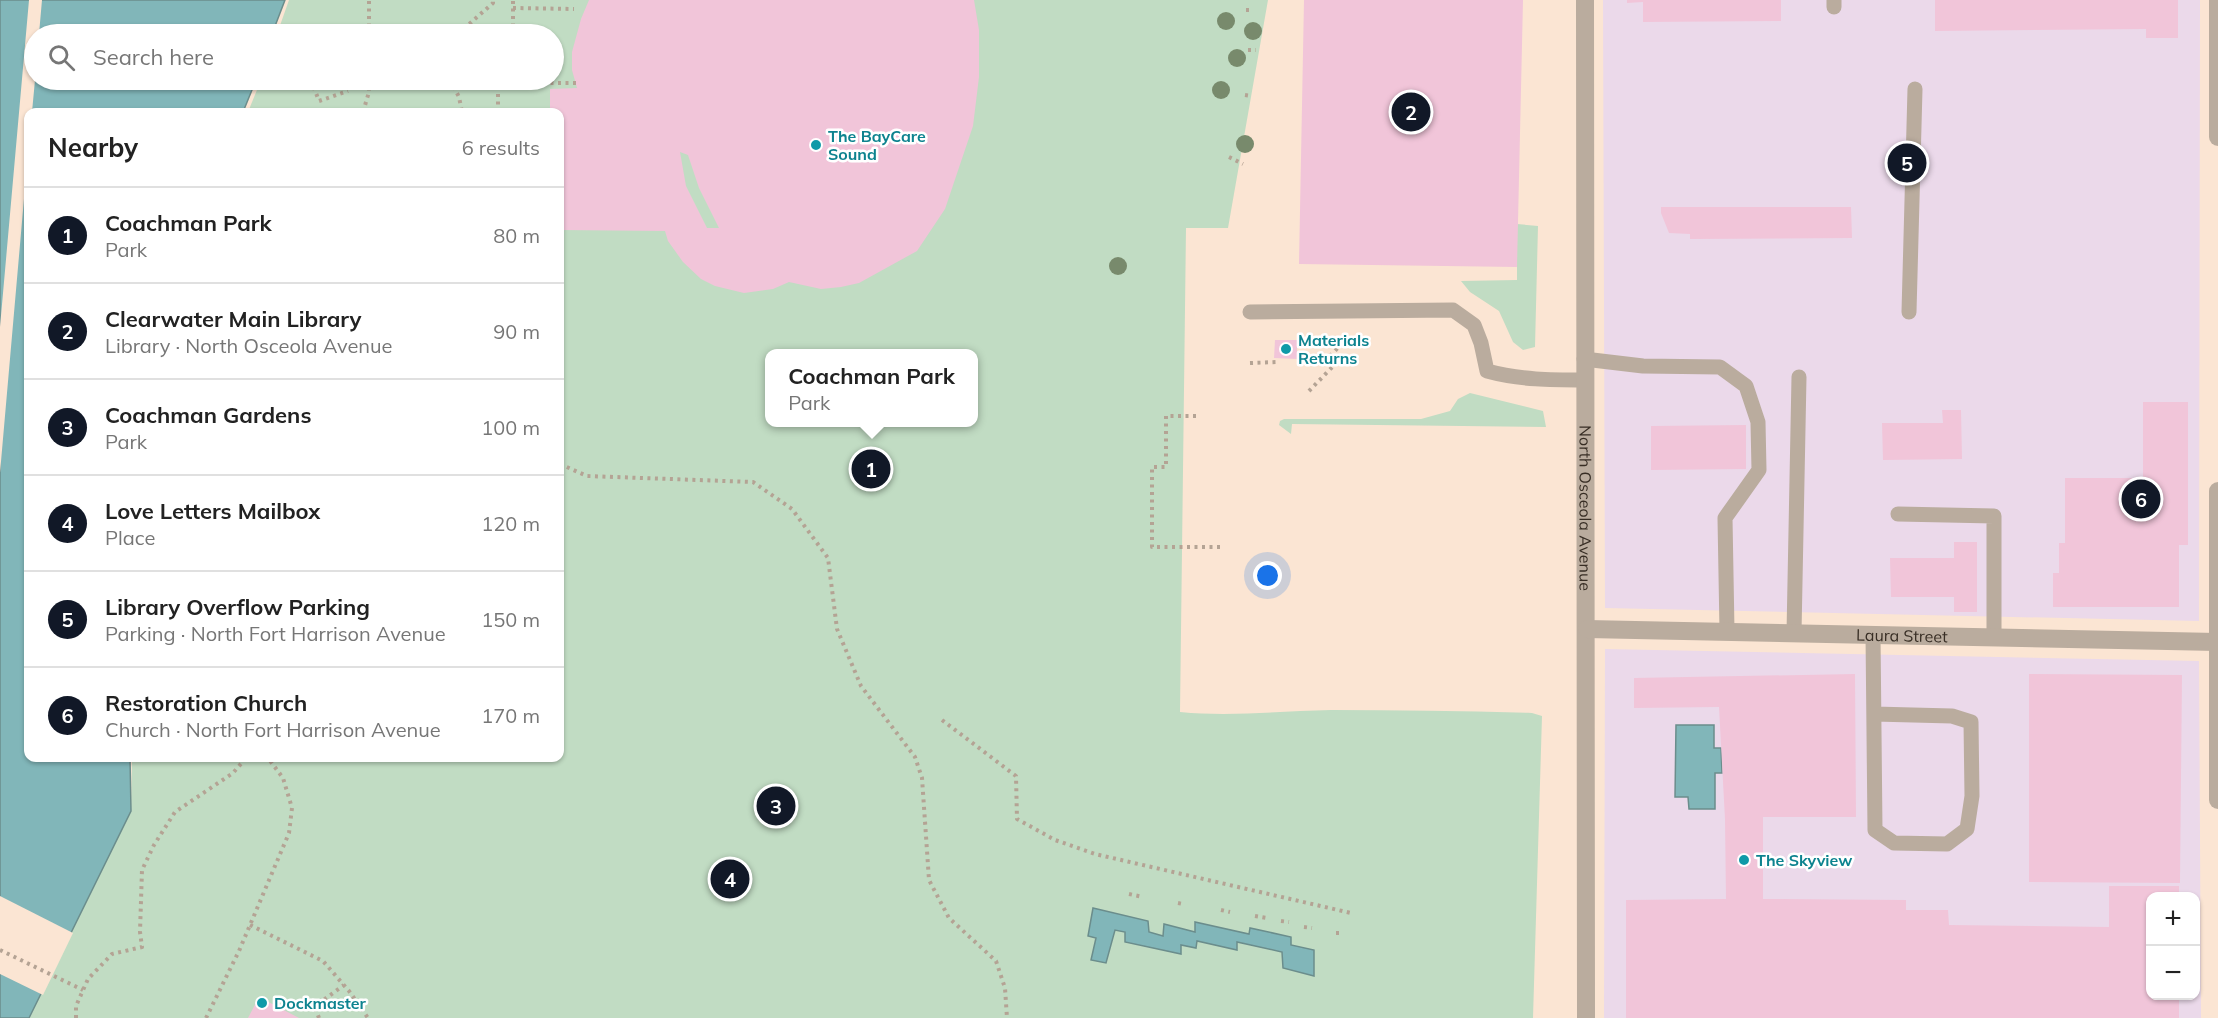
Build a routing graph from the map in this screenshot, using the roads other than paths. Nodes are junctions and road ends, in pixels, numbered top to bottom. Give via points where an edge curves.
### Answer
1 (1585, 0) edge
2 (2218, 0) edge
3 (1915, 89) dead end
4 (2218, 137) edge
5 (1250, 312) dead end
6 (1909, 312) dead end
7 (1584, 360) junction
8 (1799, 377) dead end
9 (1585, 380) junction
10 (2218, 491) edge
11 (1899, 514) dead end
12 (1587, 629) junction
13 (1727, 632) junction
14 (1794, 633) junction
15 (1873, 634) junction
16 (1994, 637) junction
17 (2217, 642) edge
18 (1874, 714) junction
19 (2218, 800) edge
20 (1586, 1018) edge

1 - 7 street, North Osceola Avenue
2 - 4 street
3 - 6 lane
5 - 9 lane via 1453,310 1474,326 1487,371 1532,380
7 - 9 street, North Osceola Avenue
7 - 13 lane via 1720,367 1746,386 1758,422 1759,470 1725,518
8 - 14 lane
9 - 12 street, North Osceola Avenue
10 - 17 street
11 - 16 lane via 1994,516
12 - 13 street, Laura Street
12 - 20 street, North Osceola Avenue
13 - 14 street, Laura Street
14 - 15 street, Laura Street
15 - 16 street, Laura Street
15 - 18 lane
16 - 17 street, Laura Street
17 - 19 street
18 - 18 lane via 1875,830 1894,843 1947,844 1967,829 1972,796 1971,722 1952,716

